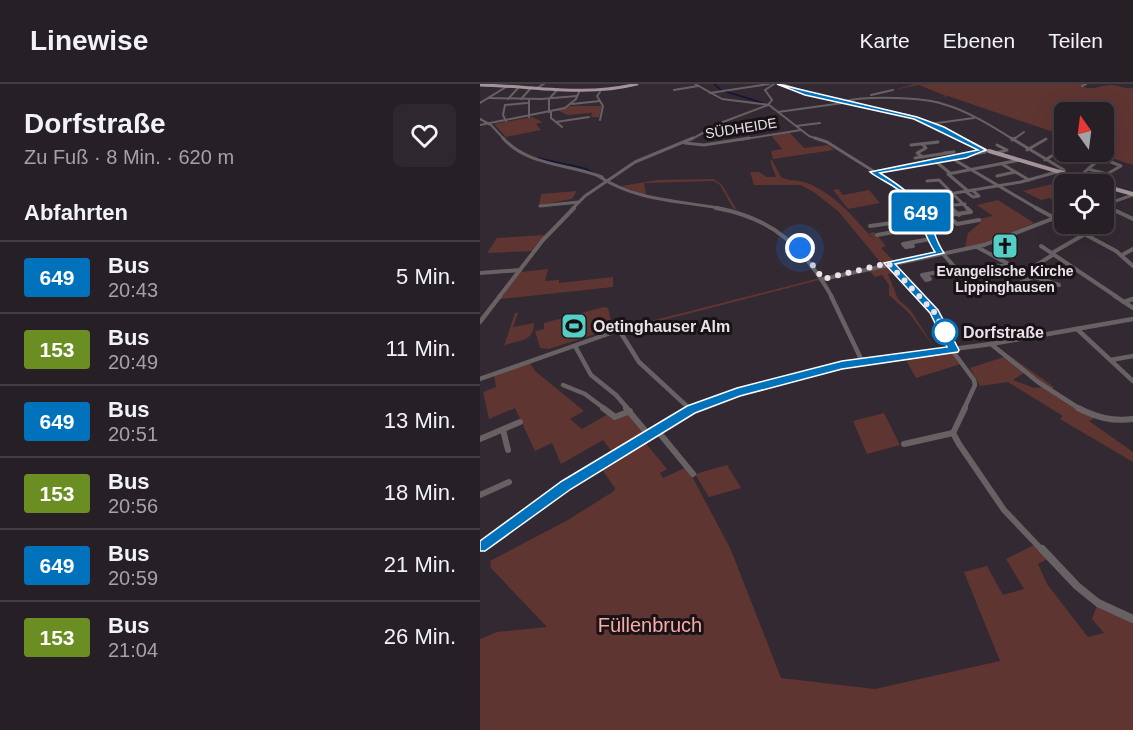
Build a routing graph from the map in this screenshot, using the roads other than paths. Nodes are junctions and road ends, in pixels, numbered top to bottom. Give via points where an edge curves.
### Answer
1 (544, 84) edge
2 (579, 84) edge
3 (637, 84) edge
4 (695, 84) edge
5 (706, 84) edge
6 (733, 84) edge
7 (1086, 84) edge
8 (480, 85) edge
9 (776, 85) edge
10 (505, 86) edge
11 (700, 86) junction
12 (749, 86) junction
13 (1082, 86) dead end
14 (519, 87) junction
15 (532, 87) junction
16 (742, 87) junction
17 (537, 88) junction
18 (558, 90) junction
19 (674, 90) dead end
20 (893, 90) dead end
21 (574, 91) junction
22 (766, 91) junction
23 (600, 92) junction
24 (710, 93) junction
25 (578, 94) junction
26 (550, 97) junction
27 (863, 97) junction
28 (522, 98) junction
29 (488, 99) junction
30 (508, 99) junction
31 (531, 99) junction
32 (722, 99) junction
33 (480, 101) edge
34 (600, 101) junction
35 (845, 101) junction
36 (527, 102) junction
37 (710, 102) dead end
38 (851, 102) junction
39 (571, 104) junction
40 (767, 106) junction
41 (550, 112) junction
42 (778, 112) junction
43 (529, 117) junction
44 (589, 117) dead end
45 (976, 118) junction
46 (480, 119) edge
47 (600, 120) dead end
48 (506, 121) junction
49 (556, 122) junction
50 (820, 123) dead end
51 (491, 124) junction
52 (930, 124) junction
53 (480, 125) edge
54 (796, 126) junction
55 (562, 127) dead end
56 (801, 130) junction
57 (1024, 132) dead end
58 (1046, 139) dead end
59 (1012, 140) junction
60 (685, 143) junction
61 (931, 143) dead end
62 (997, 145) dead end
63 (1027, 150) junction
64 (986, 151) junction
65 (944, 153) dead end
66 (996, 153) junction
67 (1054, 155) edge
68 (922, 157) junction
69 (915, 158) dead end
70 (953, 159) junction
71 (1020, 160) junction
72 (1046, 160) junction
73 (929, 162) junction
74 (935, 162) junction
75 (1002, 164) junction
76 (1088, 169) junction
77 (972, 170) junction
78 (874, 172) junction
79 (1016, 172) junction
80 (950, 173) junction
81 (1062, 173) junction
82 (1066, 174) edge
83 (1082, 174) edge
84 (997, 176) dead end
85 (1030, 180) junction
86 (607, 181) junction
87 (927, 181) dead end
88 (997, 186) junction
89 (1114, 189) edge
90 (968, 191) junction
91 (952, 194) junction
92 (1133, 195) edge
93 (913, 200) junction
94 (579, 202) junction
95 (1114, 202) edge
96 (930, 204) dead end
97 (965, 204) junction
98 (540, 206) dead end
99 (918, 206) junction
100 (1114, 210) edge
101 (959, 215) junction
102 (950, 217) junction
103 (1054, 218) joint
104 (925, 219) junction
105 (1133, 219) edge
106 (979, 220) dead end
107 (870, 226) dead end
108 (927, 226) junction
109 (876, 234) dead end
110 (1085, 234) joint
111 (930, 239) junction
112 (910, 243) dead end
113 (1041, 246) dead end
114 (976, 247) junction
115 (1131, 251) edge
116 (940, 253) junction
117 (1053, 253) junction
118 (1122, 255) junction
119 (888, 263) junction
120 (1009, 265) junction
121 (1133, 266) edge
122 (955, 269) junction
123 (520, 270) junction
124 (971, 271) dead end
125 (480, 273) edge
126 (1024, 273) junction
127 (926, 275) dead end
128 (1033, 277) junction
129 (823, 279) junction
130 (1059, 285) dead end
131 (1133, 299) edge
132 (1124, 302) junction
133 (1133, 308) edge
134 (1133, 318) edge
135 (480, 322) edge
136 (1077, 328) junction
137 (991, 344) junction
138 (575, 346) junction
139 (953, 350) junction
140 (1133, 356) edge
141 (1111, 360) junction
142 (862, 361) junction
143 (480, 379) edge
144 (1133, 381) edge
145 (563, 385) dead end
146 (691, 410) junction
147 (630, 411) junction
148 (1133, 419) edge
149 (520, 422) dead end
150 (656, 429) junction
151 (503, 430) junction
152 (953, 433) junction
153 (648, 434) junction
154 (480, 439) edge
155 (904, 444) dead end
156 (508, 450) dead end
157 (693, 474) dead end
158 (509, 482) dead end
159 (480, 495) edge
160 (481, 543) edge
161 (1133, 619) edge

1 - 17 street
2 - 21 street
3 - 23 main road
4 - 11 street
5 - 11 street
6 - 16 street
7 - 13 street
8 - 10 main road
9 - 12 street
9 - 22 street
9 - 35 main road
10 - 14 main road
10 - 29 street
11 - 19 street
11 - 24 street
12 - 16 street
12 - 22 street
14 - 15 main road
14 - 30 street
15 - 17 main road
15 - 28 street
16 - 24 street
17 - 18 main road
18 - 21 main road
18 - 26 street
20 - 27 street
21 - 25 main road
22 - 40 street via 772,100
23 - 25 main road
23 - 34 street
24 - 32 street
25 - 26 street
25 - 39 street
26 - 28 street
26 - 31 street
26 - 41 street
27 - 35 street
27 - 45 street via 938,102
28 - 30 street
28 - 31 street
29 - 30 street
29 - 33 street
31 - 36 street
32 - 37 street
32 - 40 street
34 - 39 street
34 - 47 street
35 - 38 main road
36 - 43 street
36 - 48 street via 505,105
38 - 42 street
38 - 52 main road
39 - 41 street
40 - 42 street
40 - 60 street via 723,122
41 - 43 street
41 - 49 street
42 - 54 street
43 - 48 street
44 - 49 street
45 - 52 street
45 - 59 street
46 - 51 street
48 - 51 street
49 - 55 street
50 - 54 street
51 - 53 street
51 - 86 street via 520,153 584,169
52 - 64 main road
54 - 56 street
56 - 60 street, SÜDHEIDE via 704,145
56 - 78 street
57 - 59 street
58 - 63 street
59 - 63 street
60 - 86 street via 636,162
61 - 68 street via 920,145 926,148 917,152
62 - 66 street via 1007,150
63 - 72 street
64 - 66 main road
64 - 70 street
65 - 68 street
66 - 71 main road
67 - 72 street
68 - 69 street
68 - 73 street
70 - 74 street
70 - 77 street
71 - 75 street
71 - 81 main road
72 - 81 street via 1064,170
73 - 74 street
73 - 78 street
74 - 80 street
75 - 77 street
75 - 79 street
76 - 76 street via 1107,174 1121,166 1101,158
76 - 83 street
77 - 80 street
77 - 88 street
78 - 93 street
79 - 84 street
79 - 85 street
80 - 90 street
81 - 82 main road
81 - 85 street
85 - 88 street
86 - 94 street
86 - 129 street via 651,197 740,212 794,241
87 - 91 street via 939,180
88 - 90 street
88 - 103 street
89 - 92 main road
90 - 91 street
91 - 93 street
91 - 97 street
92 - 95 street
93 - 99 street
94 - 98 street
94 - 123 street
96 - 99 street
97 - 101 street via 971,212
97 - 101 street via 952,206
99 - 104 street
100 - 105 street
101 - 102 street
102 - 104 street
102 - 106 street via 957,224
103 - 114 street
104 - 107 street
104 - 108 street
108 - 109 street
108 - 111 street
110 - 117 street
110 - 118 street
111 - 112 street
111 - 116 street
113 - 117 street
114 - 116 street
114 - 120 street
115 - 118 street
116 - 119 street
116 - 122 street
117 - 126 street
117 - 132 street
118 - 121 street
119 - 129 street
119 - 139 street via 934,312
120 - 124 street
120 - 126 street
122 - 127 street
122 - 128 street via 973,288 993,289 1028,282
123 - 125 street
123 - 135 street
126 - 128 street
128 - 130 street
129 - 142 street
131 - 132 street
132 - 133 street
134 - 136 street
136 - 137 street
136 - 141 street
137 - 139 street
137 - 148 street via 1067,401 1107,420
138 - 143 street
138 - 146 street via 619,330 639,362
138 - 147 street via 591,375
139 - 142 street
139 - 152 street via 975,385
140 - 141 street
141 - 144 street
142 - 146 street via 737,393
145 - 147 street via 585,394 615,417
146 - 150 street
147 - 153 street
149 - 151 street
150 - 153 street
150 - 157 street
151 - 154 street
151 - 156 street
152 - 155 street
152 - 161 street via 1004,510 1077,586 1098,603
153 - 160 street
158 - 159 street

